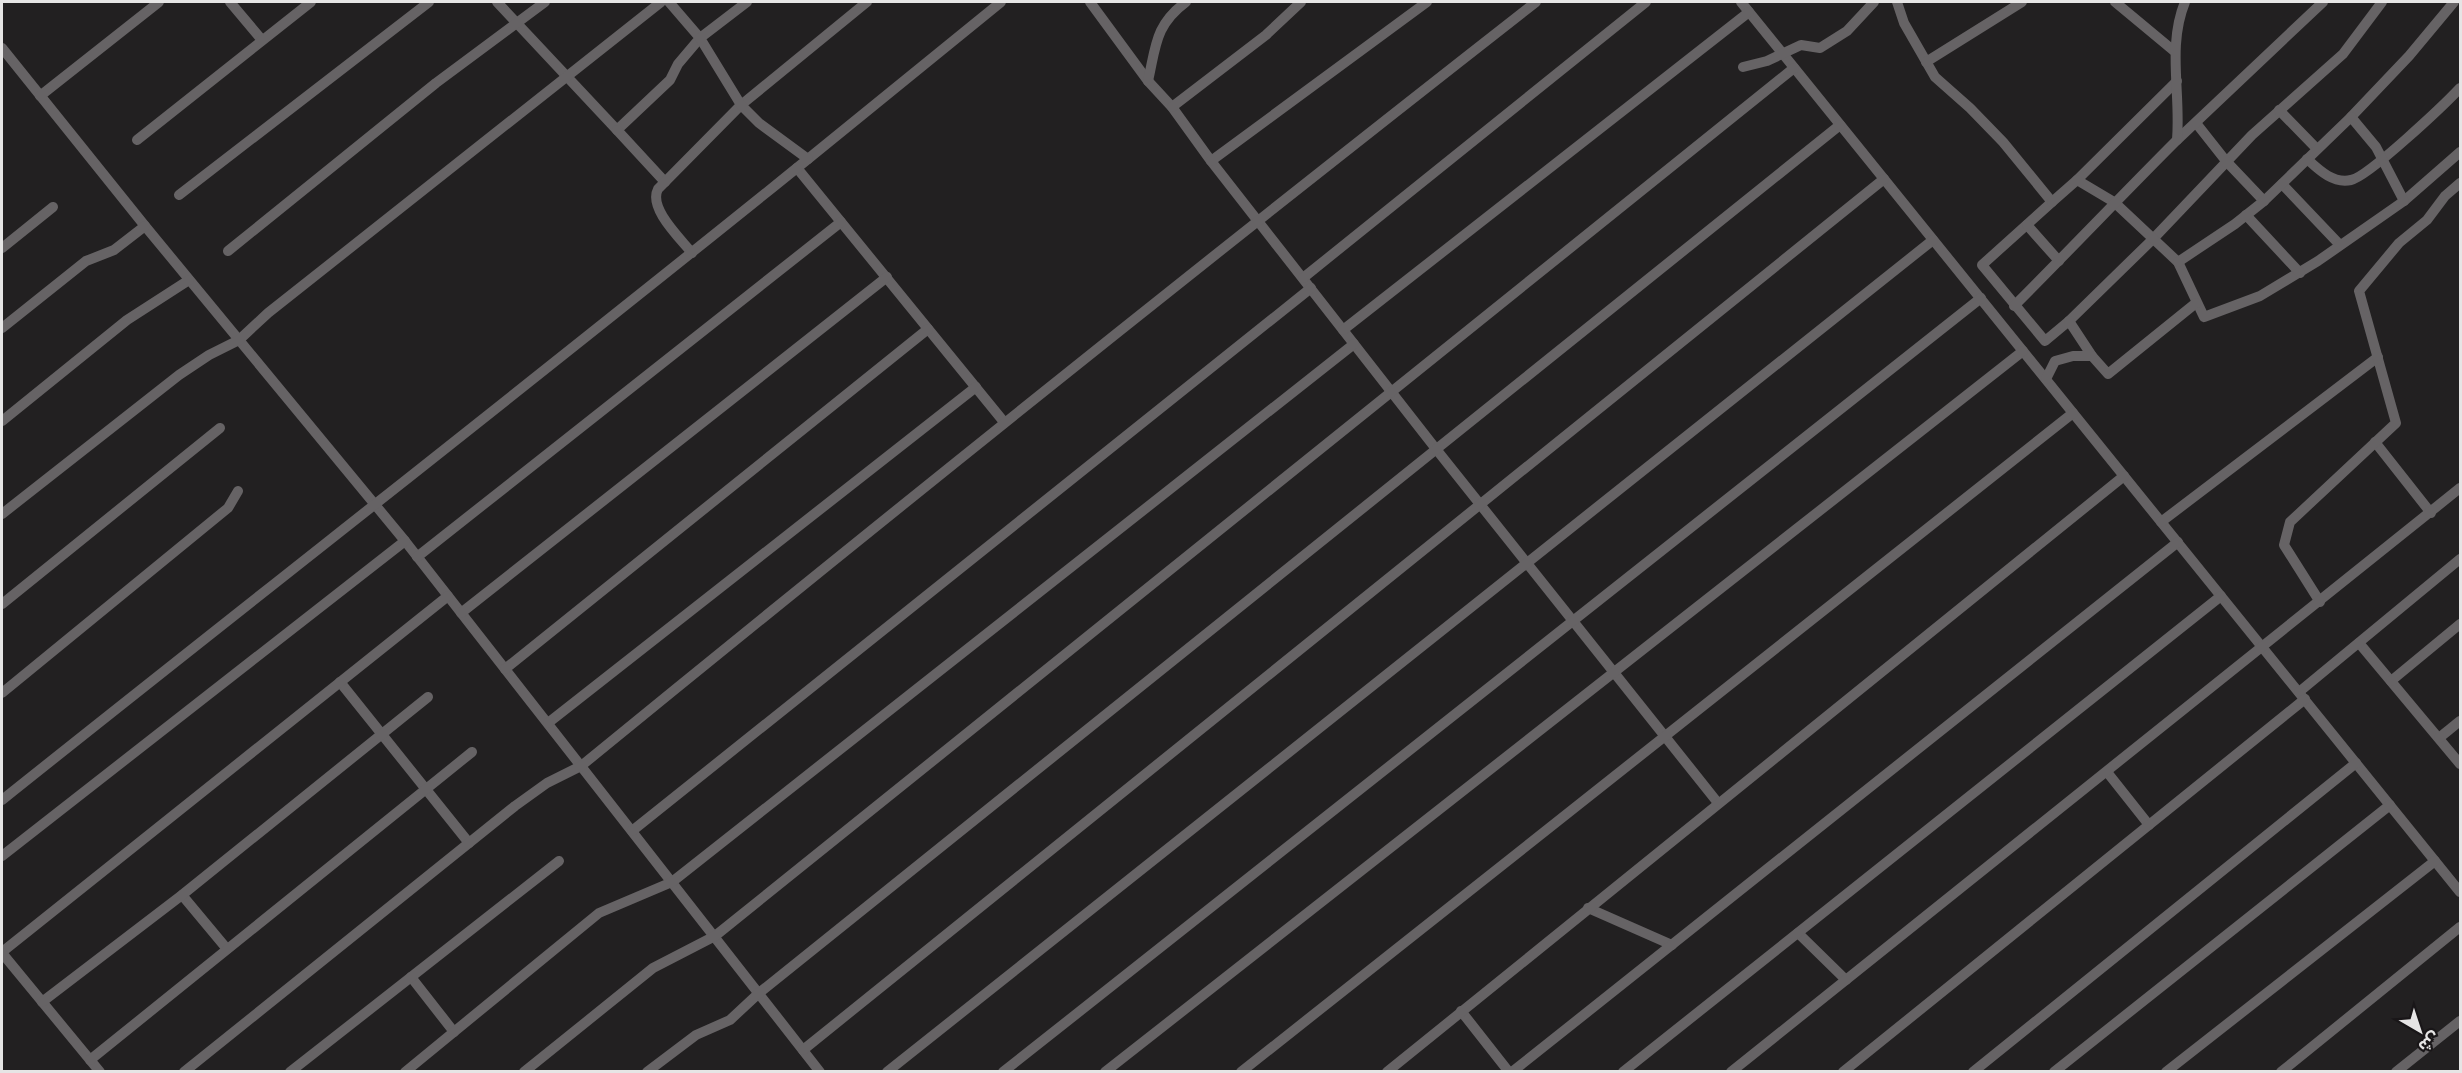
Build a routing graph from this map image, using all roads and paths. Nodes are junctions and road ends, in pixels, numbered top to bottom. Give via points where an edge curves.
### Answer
1 (159, 2) edge
2 (230, 2) edge
3 (311, 2) edge
4 (429, 2) edge
5 (497, 2) edge
6 (545, 2) edge
7 (661, 2) edge
8 (669, 2) edge
9 (747, 2) edge
10 (867, 2) edge
11 (1000, 2) edge
12 (1090, 2) edge
13 (1186, 2) edge
14 (1301, 2) edge
15 (1427, 2) edge
16 (1536, 2) edge
17 (1646, 2) edge
18 (1741, 2) edge
19 (1874, 2) edge
20 (1897, 2) edge
21 (2022, 2) edge
22 (2115, 2) edge
23 (2185, 2) edge
24 (2323, 2) edge
25 (2382, 2) edge
26 (2455, 2) edge
27 (2460, 4) edge
28 (1749, 12) junction
29 (516, 22) junction
30 (700, 38) junction
31 (262, 40) junction
32 (2, 48) edge
33 (2174, 51) junction
34 (1783, 54) junction
35 (1926, 62) junction
36 (1743, 67) dead end
37 (1794, 68) junction
38 (567, 77) junction
39 (1148, 81) junction
40 (2177, 81) junction
41 (2460, 88) edge
42 (40, 96) junction
43 (741, 105) junction
44 (1172, 107) junction
45 (2279, 110) junction
46 (2352, 117) junction
47 (2196, 123) junction
48 (1840, 125) junction
49 (617, 130) junction
50 (136, 140) dead end
51 (2177, 140) junction
52 (2317, 149) junction
53 (2460, 152) edge
54 (808, 159) junction
55 (2307, 159) junction
56 (2382, 159) junction
57 (1211, 161) junction
58 (2226, 161) junction
59 (797, 168) junction
60 (1884, 179) junction
61 (2077, 180) junction
62 (665, 182) junction
63 (2460, 183) edge
64 (2282, 184) junction
65 (179, 195) dead end
66 (2264, 201) junction
67 (2404, 201) junction
68 (2052, 202) junction
69 (2114, 202) junction
70 (53, 207) dead end
71 (2246, 215) junction
72 (1257, 220) junction
73 (841, 222) junction
74 (2027, 225) junction
75 (145, 226) junction
76 (2153, 239) junction
77 (1933, 240) junction
78 (2340, 245) junction
79 (2, 248) edge
80 (228, 251) dead end
81 (692, 253) junction
82 (2059, 261) junction
83 (2178, 262) junction
84 (2300, 273) junction
85 (887, 278) junction
86 (1302, 278) junction
87 (189, 280) junction
88 (1311, 288) junction
89 (1980, 298) junction
90 (2196, 303) junction
91 (2014, 306) junction
92 (2069, 321) junction
93 (2, 328) edge
94 (928, 329) junction
95 (1343, 330) junction
96 (239, 340) junction
97 (1354, 344) junction
98 (2023, 351) junction
99 (2092, 356) junction
100 (2378, 357) junction
101 (2046, 379) junction
102 (976, 387) junction
103 (1392, 392) junction
104 (2073, 413) junction
105 (2, 421) edge
106 (1004, 422) junction
107 (220, 428) dead end
108 (2375, 442) junction
109 (1437, 449) junction
110 (2124, 476) junction
111 (2460, 488) edge
112 (238, 491) dead end
113 (374, 503) junction
114 (1480, 505) junction
115 (2431, 513) junction
116 (2, 514) edge
117 (2162, 522) junction
118 (405, 541) junction
119 (2178, 542) junction
120 (417, 557) junction
121 (2460, 559) edge
122 (1527, 562) junction
123 (448, 596) junction
124 (2221, 596) junction
125 (2320, 602) junction
126 (2, 604) edge
127 (461, 613) junction
128 (1573, 621) junction
129 (2460, 624) edge
130 (2359, 643) junction
131 (2263, 648) junction
132 (505, 669) junction
133 (1614, 672) junction
134 (2391, 681) junction
135 (340, 682) junction
136 (2, 693) edge
137 (2302, 696) junction
138 (428, 697) dead end
139 (2460, 721) edge
140 (548, 723) junction
141 (382, 734) junction
142 (1665, 736) junction
143 (2439, 738) junction
144 (472, 752) dead end
145 (2356, 763) junction
146 (2460, 764) edge
147 (581, 766) junction
148 (2107, 772) junction
149 (426, 789) junction
150 (2, 800) edge
151 (1718, 803) junction
152 (2390, 805) junction
153 (2149, 825) junction
154 (632, 831) junction
155 (470, 843) junction
156 (2, 856) edge
157 (559, 861) dead end
158 (2435, 861) junction
159 (672, 882) junction
160 (2460, 892) edge
161 (182, 895) junction
162 (1588, 908) junction
163 (2460, 927) edge
164 (1798, 933) junction
165 (715, 936) junction
166 (1672, 945) junction
167 (227, 949) junction
168 (2, 952) edge
169 (411, 977) junction
170 (1846, 980) junction
171 (759, 993) junction
172 (42, 1002) junction
173 (1461, 1011) junction
174 (2460, 1021) edge
175 (454, 1032) junction
176 (803, 1050) junction
177 (90, 1060) junction
178 (100, 1071) edge
179 (184, 1071) edge
180 (290, 1071) edge
181 (405, 1071) edge
182 (525, 1071) edge
183 (647, 1071) edge
184 (820, 1071) edge
185 (886, 1071) edge
186 (1003, 1071) edge
187 (1106, 1071) edge
188 (1241, 1071) edge
189 (1387, 1071) edge
190 (1510, 1071) edge
191 (1623, 1071) edge
192 (1731, 1071) edge
193 (1843, 1071) edge
194 (1973, 1071) edge
195 (2054, 1071) edge
196 (2166, 1071) edge
197 (2281, 1071) edge
198 (2396, 1071) edge

1 - 42 street
2 - 31 street
3 - 31 street
4 - 65 street
5 - 29 street
6 - 29 street
7 - 38 street
8 - 30 street
9 - 30 street
10 - 43 street
11 - 54 street
12 - 39 street
13 - 39 street via 1161,28
14 - 44 street via 1258,41
15 - 57 street
16 - 72 street
17 - 86 street
18 - 28 street
19 - 34 street via 1854,25 1829,43 1816,48 1801,45
20 - 35 street
21 - 35 street
22 - 33 street
23 - 33 street via 2177,22
24 - 47 street
25 - 45 street via 2343,54
26 - 27 street
26 - 46 street
28 - 34 street
28 - 95 street
29 - 38 street
29 - 80 street
30 - 43 street
30 - 49 street via 683,56 670,80
31 - 50 street
32 - 42 street
33 - 40 street
34 - 36 street
34 - 37 street
35 - 68 street via 1935,77 2003,142
37 - 48 street
37 - 103 street
38 - 49 street
38 - 96 street
39 - 44 street
40 - 51 street
40 - 61 street
41 - 56 street
42 - 75 street
43 - 54 street
43 - 62 street
44 - 57 street
45 - 52 street
45 - 58 street
46 - 52 street
46 - 56 street
47 - 51 street
47 - 58 street
48 - 60 street
48 - 109 street
49 - 62 street
51 - 69 street
52 - 55 street
53 - 67 street
54 - 59 street
55 - 56 street via 2327,176 2350,181
55 - 64 street
56 - 67 street
57 - 72 street
58 - 66 street
58 - 76 street
59 - 73 street
59 - 81 street
60 - 77 street
60 - 114 street
61 - 68 street
61 - 69 street
62 - 81 street via 655,195 655,202
63 - 100 street via 2427,220 2399,243 2360,291
64 - 66 street
64 - 78 street
66 - 71 street
67 - 78 street
68 - 74 street
69 - 76 street
69 - 82 street
70 - 79 street
71 - 83 street
71 - 84 street
72 - 86 street
72 - 106 street
73 - 85 street
73 - 120 street
74 - 82 street
74 - 91 street via 1982,266
75 - 87 street
75 - 93 street via 114,250 86,261
76 - 83 street
76 - 92 street
77 - 89 street
77 - 122 street
78 - 84 street
81 - 113 street
82 - 91 street
83 - 90 street
84 - 90 street via 2260,296 2204,317
85 - 94 street
85 - 127 street
86 - 88 street
87 - 96 street
87 - 105 street via 128,320
88 - 95 street
88 - 154 street
89 - 98 street
89 - 128 street
90 - 99 street via 2108,374
91 - 92 street via 2045,341
92 - 99 street
94 - 102 street
94 - 132 street
95 - 97 street
96 - 113 street
96 - 116 street via 179,375
97 - 103 street
97 - 159 street
98 - 101 street
98 - 133 street
99 - 101 street via 2055,361
100 - 108 street via 2396,423
100 - 117 street
101 - 104 street
102 - 106 street
102 - 140 street
103 - 109 street
103 - 165 street
104 - 110 street
104 - 142 street
106 - 147 street
107 - 126 street
108 - 115 street
108 - 125 street via 2290,522 2284,545
109 - 114 street
109 - 171 street
110 - 117 street
110 - 151 street
111 - 115 street
112 - 136 street via 228,508
113 - 118 street
113 - 150 street
114 - 122 street
114 - 176 street
115 - 125 street
117 - 119 street
118 - 120 street
118 - 156 street
119 - 124 street
119 - 166 street
120 - 123 street
121 - 130 street
122 - 128 street
122 - 185 street
123 - 127 street
123 - 135 street
124 - 131 street
124 - 164 street
125 - 131 street
127 - 132 street
128 - 133 street
128 - 186 street
129 - 134 street
130 - 134 street
130 - 137 street
131 - 137 street
131 - 148 street
132 - 140 street
133 - 142 street
133 - 187 street
134 - 143 street
135 - 141 street
135 - 168 street
137 - 145 street
137 - 153 street
138 - 141 street
139 - 143 street
140 - 147 street
141 - 149 street
141 - 161 street
142 - 151 street
142 - 188 street
143 - 146 street
144 - 149 street
145 - 152 street
145 - 194 street
147 - 154 street
147 - 155 street via 547,783
148 - 153 street
148 - 170 street
149 - 155 street
149 - 167 street
151 - 162 street
152 - 158 street
152 - 195 street
153 - 193 street
154 - 159 street
155 - 179 street
157 - 169 street
158 - 160 street
158 - 196 street
159 - 165 street
159 - 175 street via 599,913
161 - 167 street
161 - 172 street
162 - 166 street
162 - 173 street
163 - 197 street
164 - 170 street
164 - 191 street
165 - 171 street
165 - 182 street via 653,968
166 - 190 street
167 - 177 street
168 - 172 street
169 - 175 street
169 - 180 street
170 - 192 street
171 - 176 street
171 - 183 street via 730,1020 696,1035
172 - 177 street
173 - 189 street
173 - 190 street
174 - 198 street
175 - 181 street
176 - 184 street
177 - 178 street

